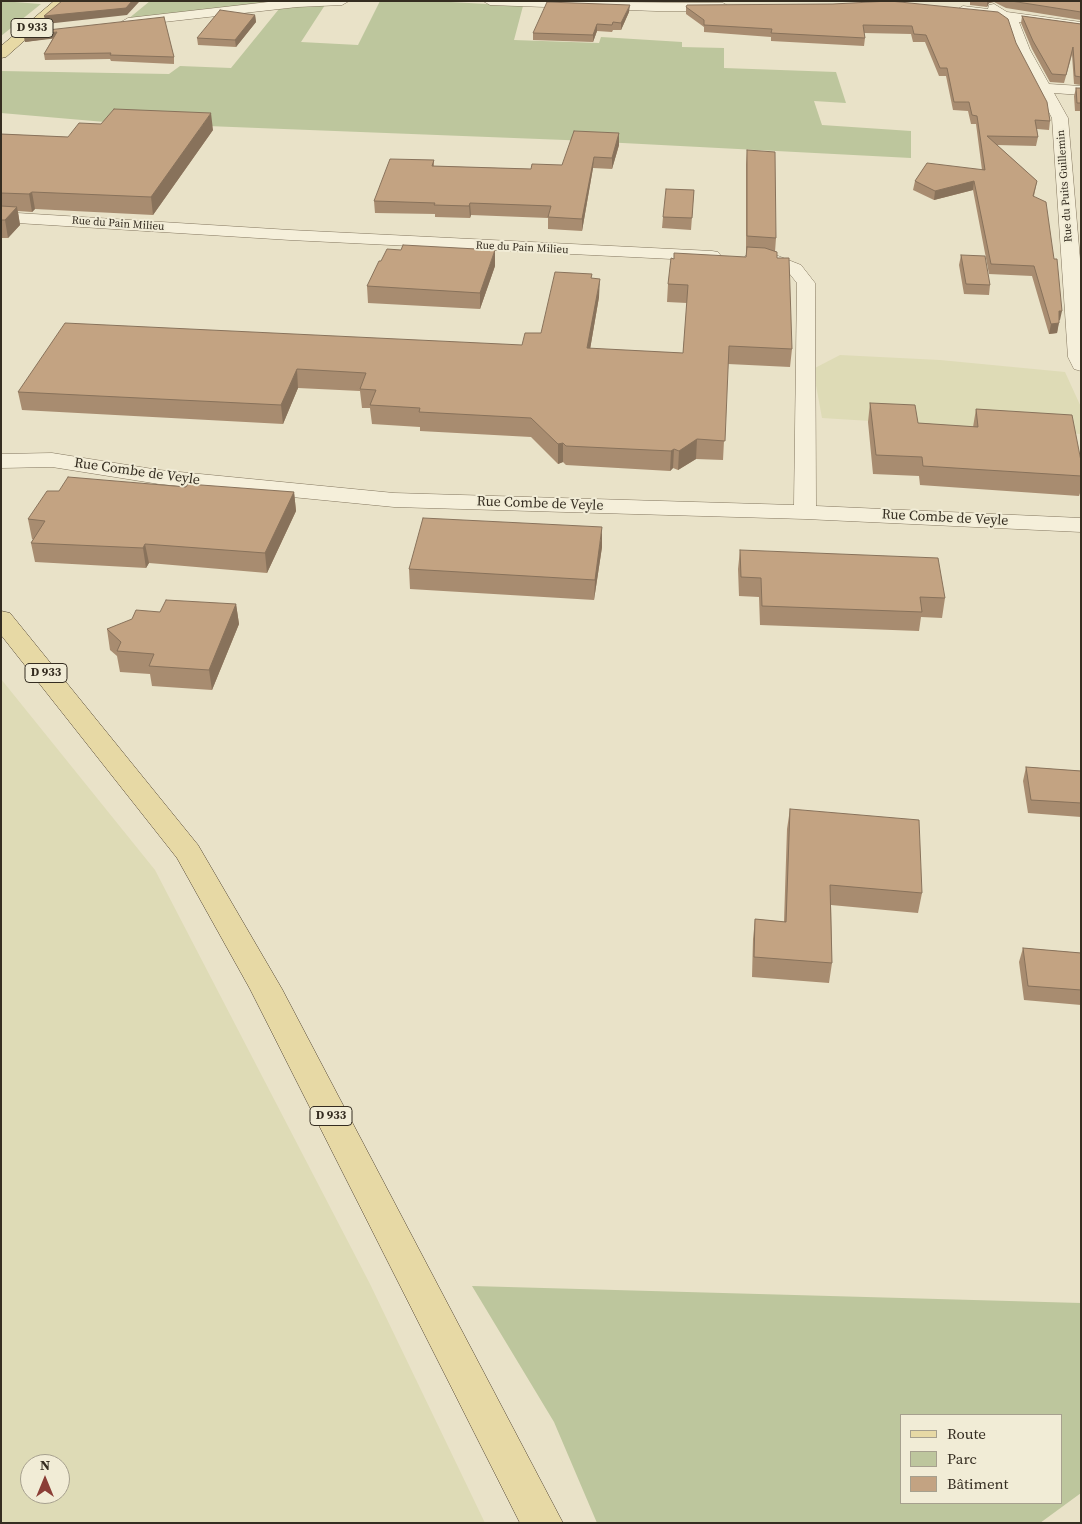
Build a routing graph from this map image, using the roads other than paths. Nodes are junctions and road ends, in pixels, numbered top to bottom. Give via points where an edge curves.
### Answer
1 (62, 1) edge
2 (342, 1) edge
3 (490, 1) edge
4 (986, 1) edge
5 (734, 7) edge
6 (947, 8) edge
7 (1002, 14) junction
8 (114, 23) edge
9 (1081, 26) edge
10 (46, 30) edge
11 (27, 32) junction
12 (5, 48) edge
13 (1045, 88) junction
14 (1081, 91) edge
15 (1, 217) edge
16 (1080, 360) edge
17 (1, 461) edge
18 (805, 512) junction
19 (1081, 525) edge
20 (1, 618) edge
21 (542, 1523) edge

1 - 11 main road, D 933
2 - 8 street
3 - 5 street
4 - 7 street, Rue du Puits Guillemin
6 - 7 street
7 - 9 street
7 - 13 street, Rue du Puits Guillemin via 1014,24 1023,50
10 - 11 street
11 - 12 main road, D 933
13 - 14 street
13 - 16 street, Rue du Puits Guillemin via 1060,118
15 - 18 street, Rue du Pain Milieu via 300,236 767,258 795,269 806,282
17 - 18 street, Rue Combe de Veyle via 52,460 159,477 394,500
18 - 19 street, Rue Combe de Veyle
20 - 21 main road, D 933 via 188,852 270,998

